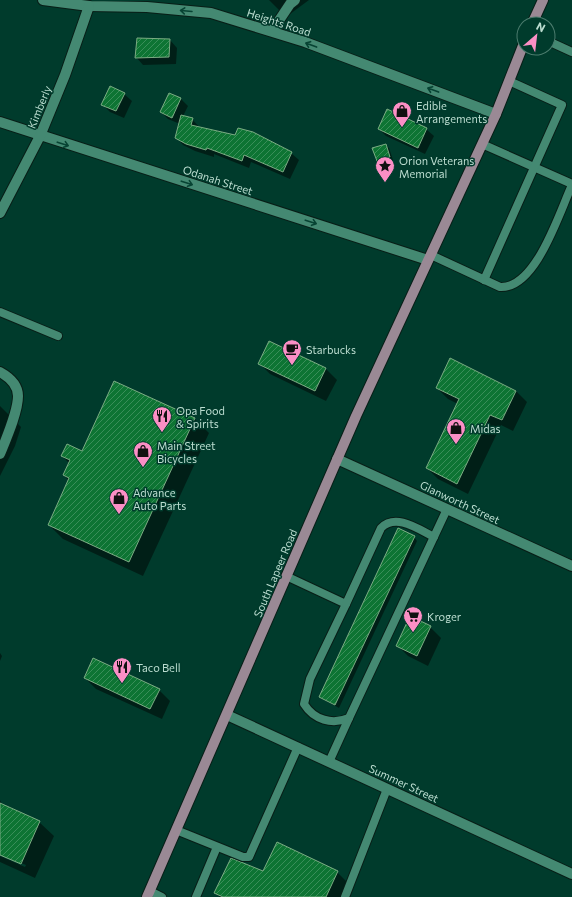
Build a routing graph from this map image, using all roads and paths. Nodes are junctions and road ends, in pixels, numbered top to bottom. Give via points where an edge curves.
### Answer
1 (44, 0) edge
2 (295, 0) edge
3 (543, 0) edge
4 (89, 6) junction
5 (536, 16) edge
6 (272, 31) junction
7 (556, 45) edge
8 (572, 52) edge
9 (519, 56) edge
10 (509, 81) junction
11 (496, 114) junction
12 (0, 122) edge
13 (40, 136) junction
14 (482, 144) junction
15 (534, 167) junction
16 (572, 185) edge
17 (0, 213) edge
18 (429, 258) junction
19 (484, 280) junction
20 (0, 312) edge
21 (58, 336) dead end
22 (0, 372) edge
23 (0, 454) edge
24 (337, 459) junction
25 (447, 509) junction
26 (434, 537) junction
27 (572, 566) edge
28 (286, 576) junction
29 (346, 604) junction
30 (227, 715) junction
31 (349, 718) junction
32 (298, 747) junction
33 (329, 762) junction
34 (387, 789) junction
35 (176, 830) junction
36 (218, 847) junction
37 (572, 874) edge
38 (149, 894) edge
39 (162, 897) edge
40 (196, 897) edge
41 (344, 897) edge

1 - 4 street, Heights Road
2 - 6 street
3 - 5 main road
6 -> 4 street, Heights Road via 211,13
4 - 13 street, Kimberly
11 -> 6 street, Heights Road
7 - 8 lane
9 - 10 main road, South Lapeer Road
10 - 11 main road, South Lapeer Road
10 - 15 lane via 562,105
11 - 14 main road, South Lapeer Road
12 - 13 street, Odanah Street
13 - 17 street, Kimberly
13 -> 18 street, Odanah Street
14 - 15 lane
14 - 18 main road, South Lapeer Road
15 - 16 lane
15 - 19 lane
16 - 19 lane via 539,258 522,279 507,287
18 - 19 lane
18 - 24 main road, South Lapeer Road
20 - 21 lane
22 - 23 street via 14,382 18,395 10,431
24 - 25 street, Glanworth Street
24 - 28 main road, South Lapeer Road
25 - 26 lane
25 - 27 street, Glanworth Street
26 - 29 lane via 403,522 386,523 381,528
26 - 31 lane
28 - 29 lane
28 - 30 main road, South Lapeer Road
29 - 31 lane via 310,679 304,704 309,712 322,720 339,722
30 - 32 street, Summer Street
30 - 35 main road, South Lapeer Road
31 - 33 lane
32 - 33 street, Summer Street
32 - 36 lane via 249,857
33 - 34 street, Summer Street
34 - 37 street, Summer Street
34 - 41 lane
35 - 36 lane
35 - 38 main road, South Lapeer Road
36 - 40 lane
38 - 39 lane

